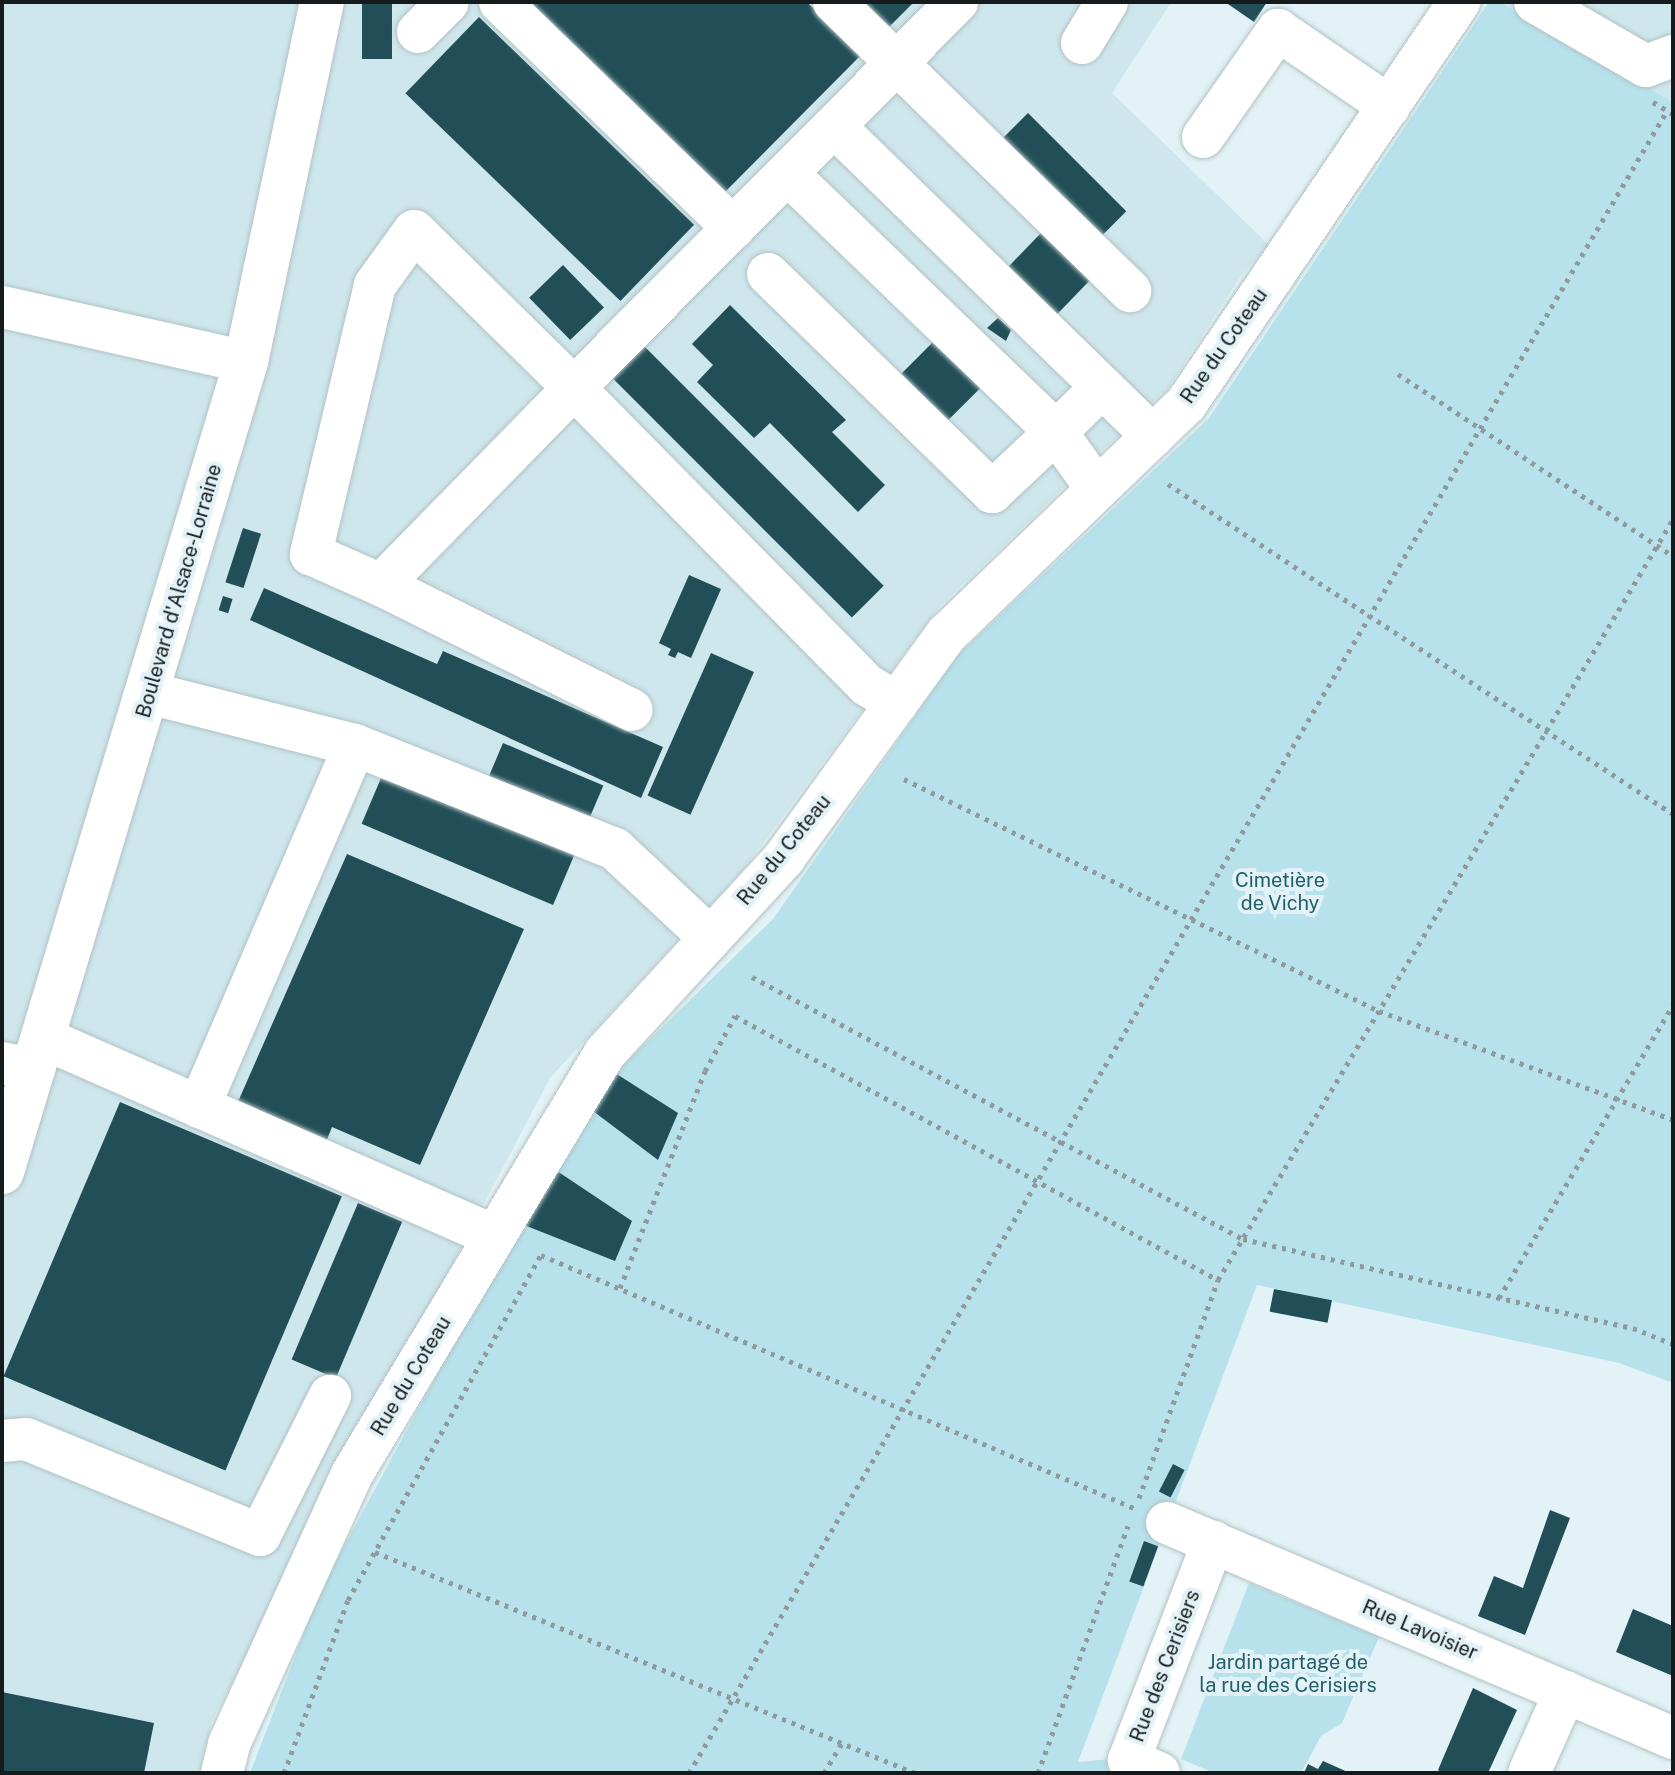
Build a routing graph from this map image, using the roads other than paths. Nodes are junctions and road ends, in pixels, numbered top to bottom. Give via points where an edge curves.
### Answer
1 (322, 2) edge
2 (448, 2) edge
3 (500, 2) edge
4 (834, 2) edge
5 (957, 2) edge
6 (1107, 2) edge
7 (1459, 2) edge
8 (1535, 2) edge
9 (418, 32) dead end
10 (1082, 43) dead end
11 (1673, 56) edge
12 (897, 63) junction
13 (1389, 106) junction
14 (834, 126) junction
15 (1203, 137) dead end
16 (787, 173) junction
17 (733, 228) junction
18 (768, 274) dead end
19 (1130, 291) dead end
20 (2, 307) edge
21 (246, 362) junction
22 (1102, 387) junction
23 (574, 388) junction
24 (1056, 432) junction
25 (1153, 436) junction
26 (1097, 489) junction
27 (381, 585) junction
28 (149, 693) junction
29 (897, 703) junction
30 (632, 710) dead end
31 (355, 745) junction
32 (710, 938) junction
33 (26, 1057) edge
34 (199, 1107) junction
35 (2, 1172) edge
36 (495, 1236) junction
37 (330, 1396) dead end
38 (2, 1441) edge
39 (1151, 1516) road end
40 (1213, 1542) junction
41 (1565, 1692) junction
42 (1673, 1738) edge
43 (222, 1773) edge
44 (1159, 1773) edge
45 (1529, 1773) edge

1 - 21 main road, Boulevard d'Alsace-Lorraine
2 - 9 street
3 - 17 street
4 - 12 street
5 - 12 street
6 - 10 street
7 - 13 street, Rue du Coteau
8 - 11 street via 1646,66
12 - 14 street
12 - 19 street
13 - 15 street via 1278,30
13 - 25 street, Rue du Coteau via 1186,404
14 - 16 street
14 - 22 street
16 - 17 street
16 - 24 street
17 - 23 street
18 - 24 street via 992,492
20 - 21 street
21 - 28 main road, Boulevard d'Alsace-Lorraine
22 - 24 street
22 - 25 street
23 - 27 street
23 - 27 street via 414,231 375,285 311,554
23 - 29 street via 867,685
24 - 26 street
25 - 26 street, Rue du Coteau
26 - 29 street, Rue du Coteau via 947,634
27 - 30 street
28 - 31 street
28 - 33 main road, Boulevard d'Alsace-Lorraine
29 - 32 street, Rue du Coteau via 784,858
31 - 32 street via 615,849
31 - 34 street
32 - 36 street, Rue du Coteau via 605,1053
33 - 34 street
33 - 35 main road, Boulevard d'Alsace-Lorraine
34 - 36 street
36 - 43 street, Rue du Coteau via 352,1474 229,1744
37 - 38 street via 260,1535 26,1439
39 - 40 street, Rue Lavoisier
40 - 41 street, Rue Lavoisier
40 - 44 street, Rue des Cerisiers via 1129,1760
41 - 42 street, Rue Lavoisier
41 - 45 street

